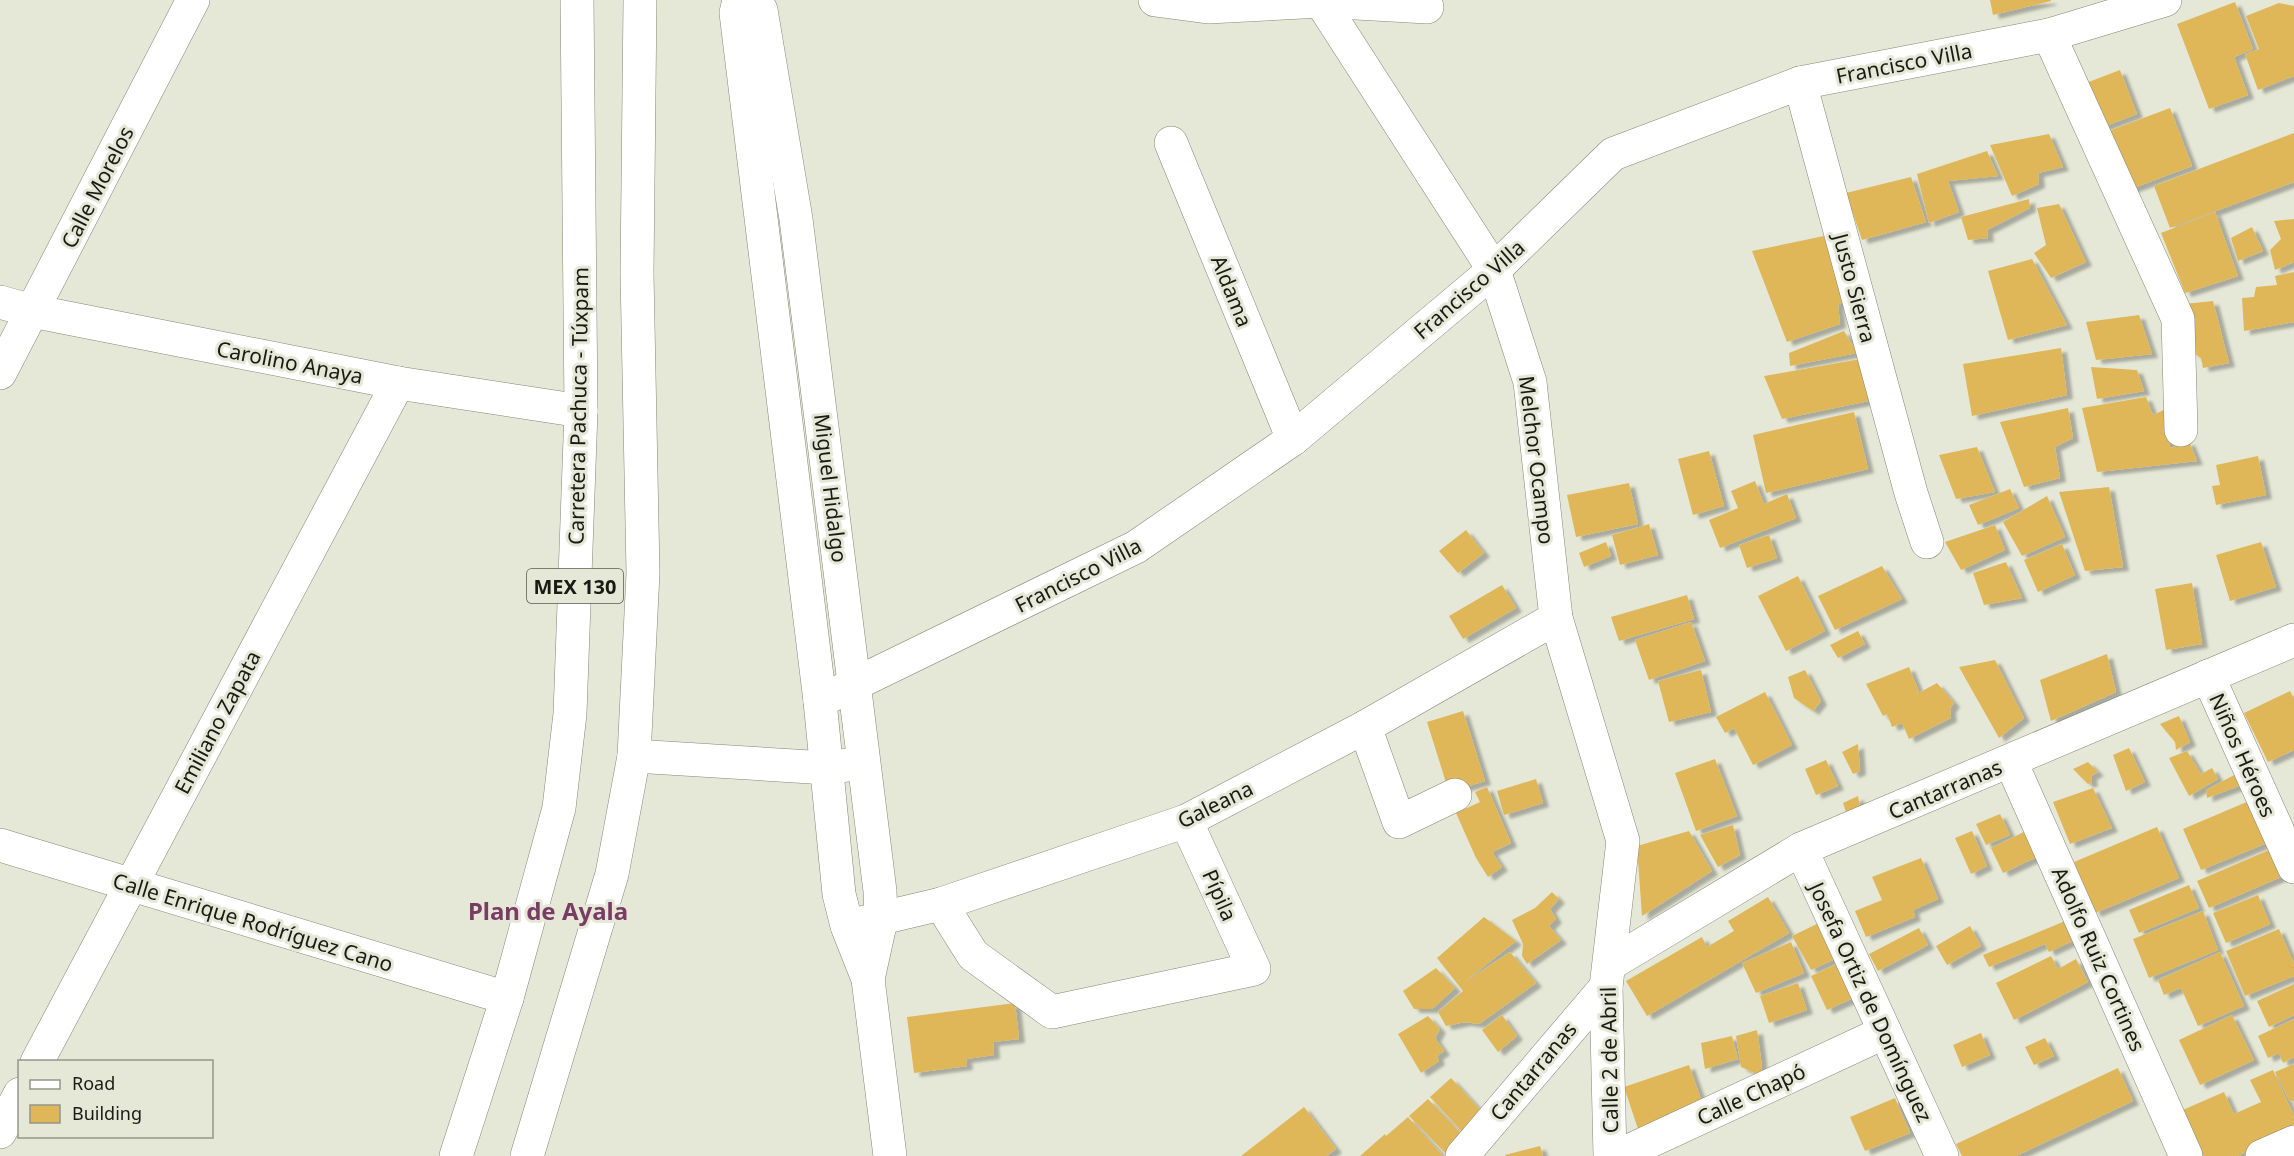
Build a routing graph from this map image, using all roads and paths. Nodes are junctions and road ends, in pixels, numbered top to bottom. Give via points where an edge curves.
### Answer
1 (193, 0) edge
2 (577, 0) edge
3 (640, 0) edge
4 (739, 0) edge
5 (752, 0) edge
6 (1155, 0) edge
7 (1320, 0) edge
8 (2165, 0) edge
9 (1427, 7) dead end
10 (2049, 35) junction
11 (1800, 83) junction
12 (1171, 142) dead end
13 (802, 263) junction
14 (767, 267) junction
15 (1494, 270) junction
16 (0, 302) edge
17 (32, 311) junction
18 (0, 373) edge
19 (398, 383) junction
20 (581, 411) junction
21 (2181, 430) dead end
22 (1293, 439) junction
23 (1927, 542) dead end
24 (1556, 618) junction
25 (2294, 640) edge
26 (2208, 676) junction
27 (856, 683) junction
28 (820, 701) junction
29 (1365, 727) junction
30 (634, 756) junction
31 (2011, 762) junction
32 (866, 763) junction
33 (827, 768) junction
34 (1455, 795) dead end
35 (1186, 820) junction
36 (0, 845) edge
37 (1801, 849) junction
38 (2294, 867) edge
39 (129, 886) junction
40 (941, 904) junction
41 (881, 920) junction
42 (847, 926) junction
43 (1608, 975) junction
44 (868, 980) junction
45 (507, 998) junction
46 (1885, 1032) junction
47 (38, 1060) edge
48 (18, 1098) edge
49 (0, 1132) edge
50 (2294, 1142) edge
51 (456, 1156) edge
52 (527, 1156) edge
53 (890, 1156) edge
54 (1462, 1156) edge
55 (1610, 1156) edge
56 (1618, 1156) edge
57 (1942, 1156) edge
58 (2186, 1156) edge
59 (2262, 1156) edge

1 - 17 street, Calle Morelos
2 - 20 street, Carretera Pachuca - Túxpam / MEX 130
3 - 30 street, MEX 130 via 637,273 643,573
4 - 14 street, Miguel Hidalgo via 736,13
5 - 13 street, Miguel Hidalgo via 761,10
6 - 7 street via 1208,7
7 - 9 street
7 - 15 street, Melchor Ocampo
8 - 10 street, Francisco Villa
10 - 11 street, Francisco Villa
10 - 21 street via 2178,319
11 - 15 street, Francisco Villa via 1612,154
11 - 23 street, Justo Sierra
12 - 22 street, Aldama
13 - 14 street
13 - 27 street, Miguel Hidalgo
14 - 28 street, Miguel Hidalgo
15 - 22 street, Francisco Villa
15 - 24 street, Melchor Ocampo via 1530,382
16 - 17 street, Carolino Anaya
17 - 18 street, Calle Morelos
17 - 19 street, Carolino Anaya
19 - 20 street, Carolino Anaya
19 - 39 street, Emiliano Zapata
20 - 45 street, Carretera Pachuca - Túxpam / MEX 130 via 570,714 560,808
22 - 27 street, Francisco Villa via 1136,547
24 - 29 street, Galeana
24 - 43 street, Melchor Ocampo via 1623,841
25 - 26 street, Cantarranas
26 - 31 street, Cantarranas
26 - 38 street, Niños Héroes
27 - 28 street, Francisco Villa
27 - 32 street, Miguel Hidalgo
28 - 33 street, Miguel Hidalgo
29 - 34 street via 1399,822
29 - 35 street, Galeana
30 - 33 street
30 - 52 street, MEX 130 via 612,874
31 - 37 street, Cantarranas
31 - 58 street, Adolfo Ruiz Cortines
32 - 33 street
32 - 41 street, Miguel Hidalgo
33 - 42 street, Miguel Hidalgo via 839,894
35 - 40 street, Galeana
35 - 40 street, Pípila via 1254,969 1052,1012 973,955
36 - 39 street, Calle Enrique Rodríguez Cano
37 - 43 street, Cantarranas
37 - 46 street, Josefa Ortiz de Domínguez
39 - 45 street, Calle Enrique Rodríguez Cano
39 - 47 street, Emiliano Zapata
40 - 41 street, Galeana
41 - 42 street, Galeana
41 - 44 street, Miguel Hidalgo
42 - 44 street, Miguel Hidalgo
43 - 54 street, Cantarranas
43 - 55 street, Calle 2 de Abril
44 - 53 street, Miguel Hidalgo
45 - 51 street, Carretera Pachuca - Túxpam / MEX 130
46 - 56 street, Calle Chapó
46 - 57 street, Josefa Ortiz de Domínguez
48 - 49 street
50 - 59 street

